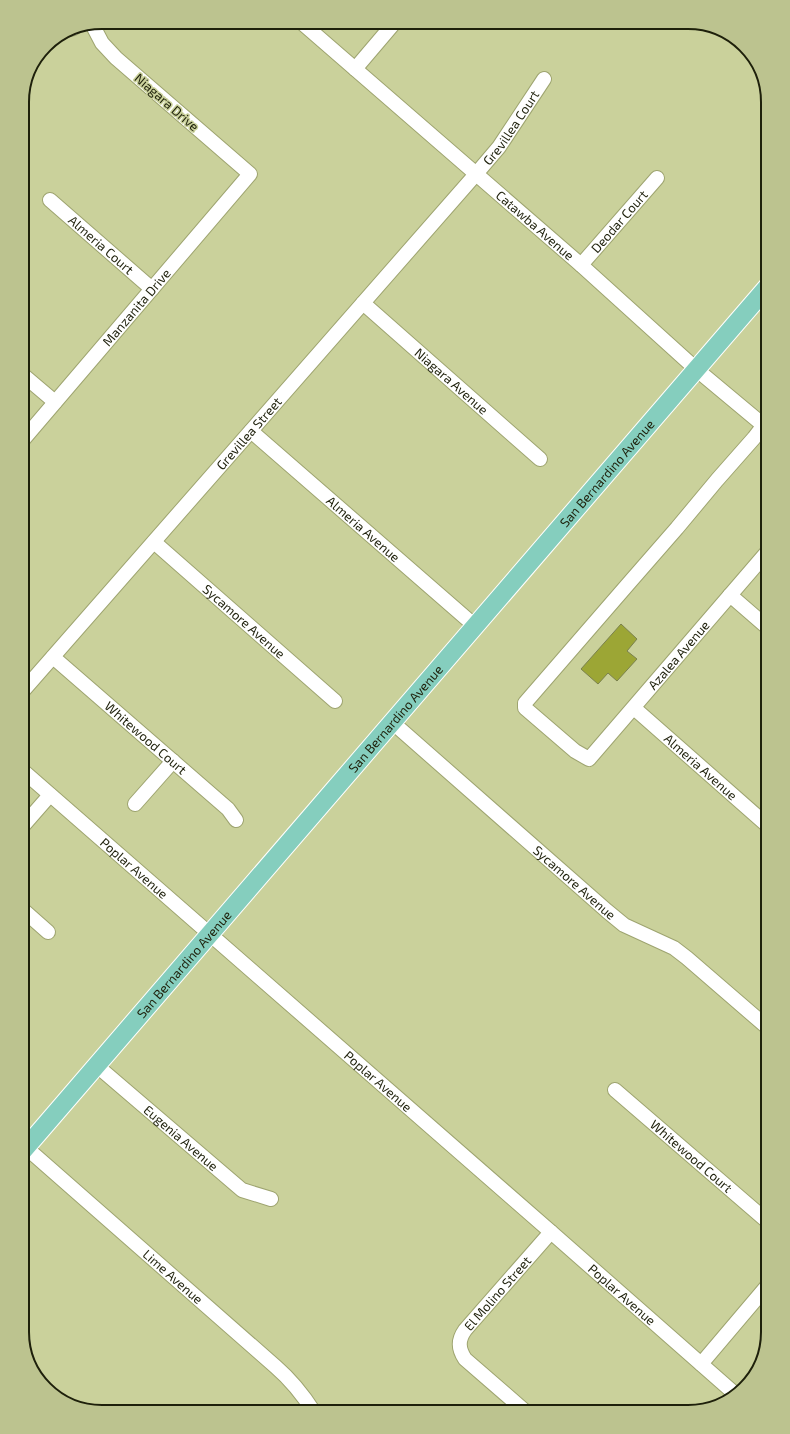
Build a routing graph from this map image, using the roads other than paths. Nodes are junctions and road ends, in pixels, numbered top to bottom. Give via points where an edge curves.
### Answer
1 (309, 29) edge
2 (389, 29) edge
3 (95, 30) edge
4 (355, 69) junction
5 (544, 79) dead end
6 (250, 174) joint
7 (476, 174) junction
8 (657, 178) dead end
9 (50, 200) dead end
10 (581, 266) junction
11 (152, 289) junction
12 (761, 294) edge
13 (363, 303) junction
14 (696, 369) junction
15 (29, 380) edge
16 (55, 402) junction
17 (761, 423) edge
18 (251, 431) junction
19 (761, 432) edge
20 (29, 433) edge
21 (540, 459) dead end
22 (154, 542) junction
23 (761, 559) edge
24 (730, 595) junction
25 (761, 622) edge
26 (475, 626) junction
27 (53, 657) junction
28 (29, 684) edge
29 (335, 701) dead end
30 (634, 708) junction
31 (392, 722) junction
32 (173, 761) junction
33 (29, 776) edge
34 (50, 794) junction
35 (135, 804) dead end
36 (29, 819) edge
37 (236, 820) dead end
38 (761, 820) edge
39 (29, 915) edge
40 (48, 932) dead end
41 (210, 933) junction
42 (761, 1022) edge
43 (96, 1065) junction
44 (615, 1090) dead end
45 (29, 1141) edge
46 (29, 1153) edge
47 (271, 1199) dead end
48 (761, 1216) edge
49 (551, 1232) junction
50 (761, 1293) edge
51 (701, 1364) junction
52 (731, 1391) edge
53 (309, 1405) edge
54 (518, 1405) edge

1 - 4 street, Catawba Avenue
2 - 4 street
3 - 6 street, Niagara Drive via 102,43 116,58
4 - 7 street, Catawba Avenue
5 - 7 street, Grevillea Court via 499,147
6 - 11 street, Manzanita Drive
7 - 10 street, Catawba Avenue
7 - 13 street, Grevillea Street
8 - 10 street, Deodar Court
9 - 11 street, Almeria Court
10 - 14 street, Catawba Avenue
11 - 16 street, Manzanita Drive
12 - 14 main road, San Bernardino Avenue
13 - 18 street, Grevillea Street
13 - 21 street, Niagara Avenue
14 - 17 street, Catawba Avenue
14 - 26 main road, San Bernardino Avenue
15 - 16 street
16 - 20 street, Manzanita Drive
18 - 22 street, Grevillea Street
18 - 26 street, Almeria Avenue
19 - 30 street, Azalea Avenue via 526,703 526,708 575,751 589,759
22 - 27 street, Grevillea Street
22 - 29 street, Sycamore Avenue
23 - 24 street, Azalea Avenue
24 - 25 street
24 - 30 street, Azalea Avenue
26 - 31 main road, San Bernardino Avenue
27 - 28 street, Grevillea Street
27 - 32 street, Whitewood Court
30 - 38 street, Almeria Avenue
31 - 41 main road, San Bernardino Avenue
31 - 42 street, Sycamore Avenue via 607,912 624,924 674,948
32 - 35 street
32 - 37 street, Whitewood Court via 228,809
33 - 34 street, Poplar Avenue
34 - 36 street
34 - 41 street, Poplar Avenue
39 - 40 street
41 - 43 main road, San Bernardino Avenue
41 - 49 street, Poplar Avenue
43 - 45 main road, San Bernardino Avenue
43 - 47 street, Eugenia Avenue via 242,1190
44 - 48 street, Whitewood Court
46 - 53 street, Lime Avenue via 290,1379
49 - 51 street, Poplar Avenue
49 - 54 street, El Molino Street via 460,1336 461,1352 466,1359
50 - 51 street
51 - 52 street, Poplar Avenue

